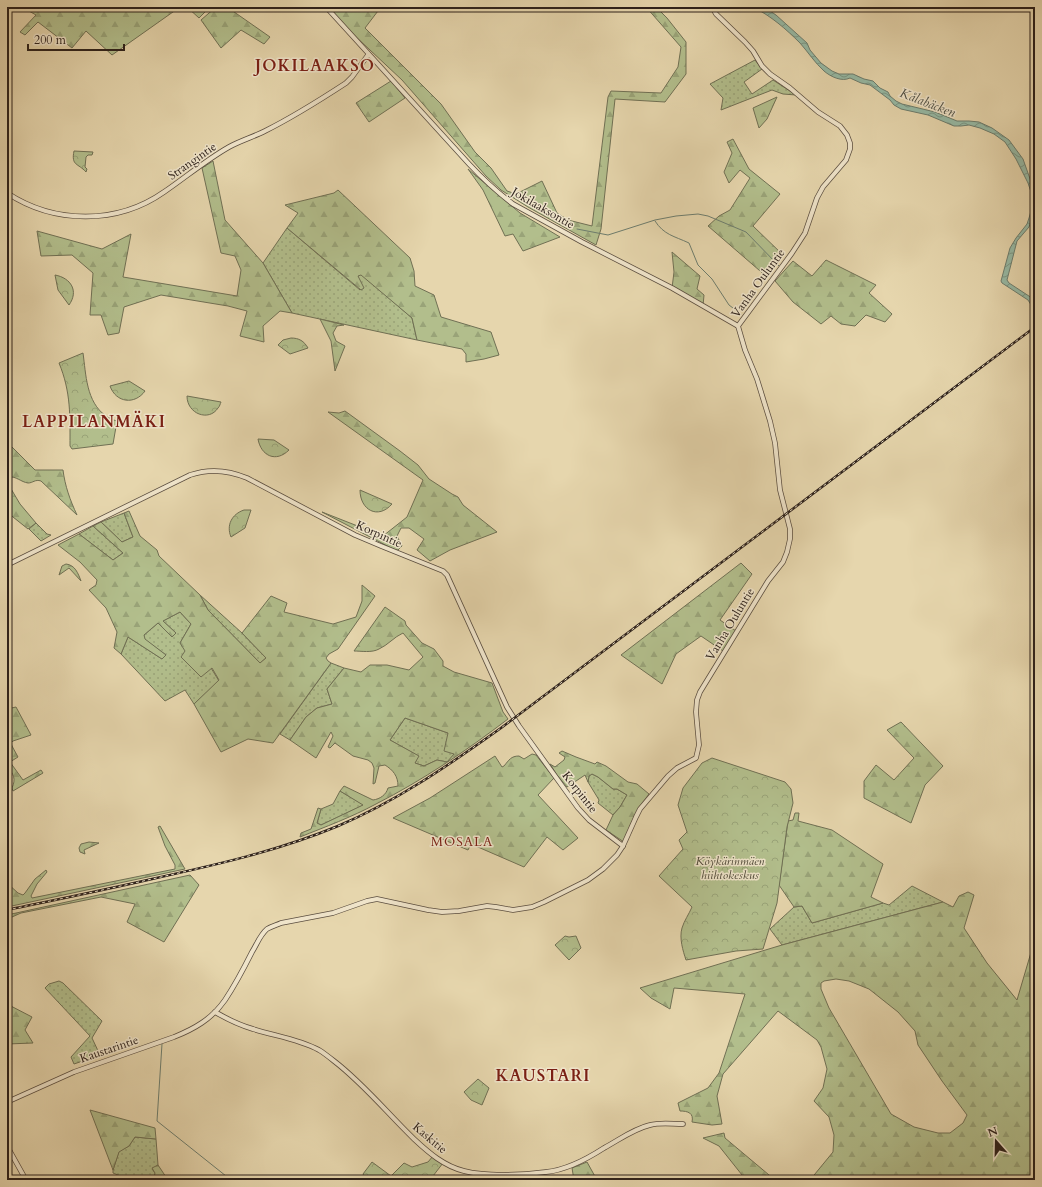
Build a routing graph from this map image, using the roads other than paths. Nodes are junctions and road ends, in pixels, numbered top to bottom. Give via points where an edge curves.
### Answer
1 (326, 7) edge
2 (712, 7) edge
3 (368, 55) junction
4 (7, 192) edge
5 (738, 326) junction
6 (7, 565) edge
7 (624, 846) junction
8 (215, 1012) junction
9 (7, 1102) edge
10 (683, 1124) dead end
11 (7, 1146) edge
12 (26, 1180) edge

1 - 3 street, Jokilaaksontie
2 - 5 street, Vanha Ouluntie via 753,50 770,74 840,126 850,143 846,160 817,198 805,233
3 - 4 street, Strangintie via 346,83 279,124 230,147 199,166 164,193 137,207 106,215 66,215 35,208
3 - 5 street, Jokilaaksontie via 486,182 508,200
5 - 7 street, Vanha Ouluntie via 770,421 780,490 790,529 788,552 700,692 696,712 699,745 696,758 668,776 640,809
6 - 7 street, Korpintie via 190,475 217,470 247,478 355,535 443,571 507,707 519,726 578,808 589,820
7 - 8 street, Vanha Ouluntie via 596,875 544,902 520,909 487,906 442,912 377,899 333,913 273,926 258,940
8 - 9 street, Kaustarintie via 190,1031 69,1074
8 - 10 street, Kaskitie via 242,1026 319,1050 358,1081 430,1154 463,1171 480,1174 550,1172 584,1160 641,1128 658,1124
11 - 12 street

